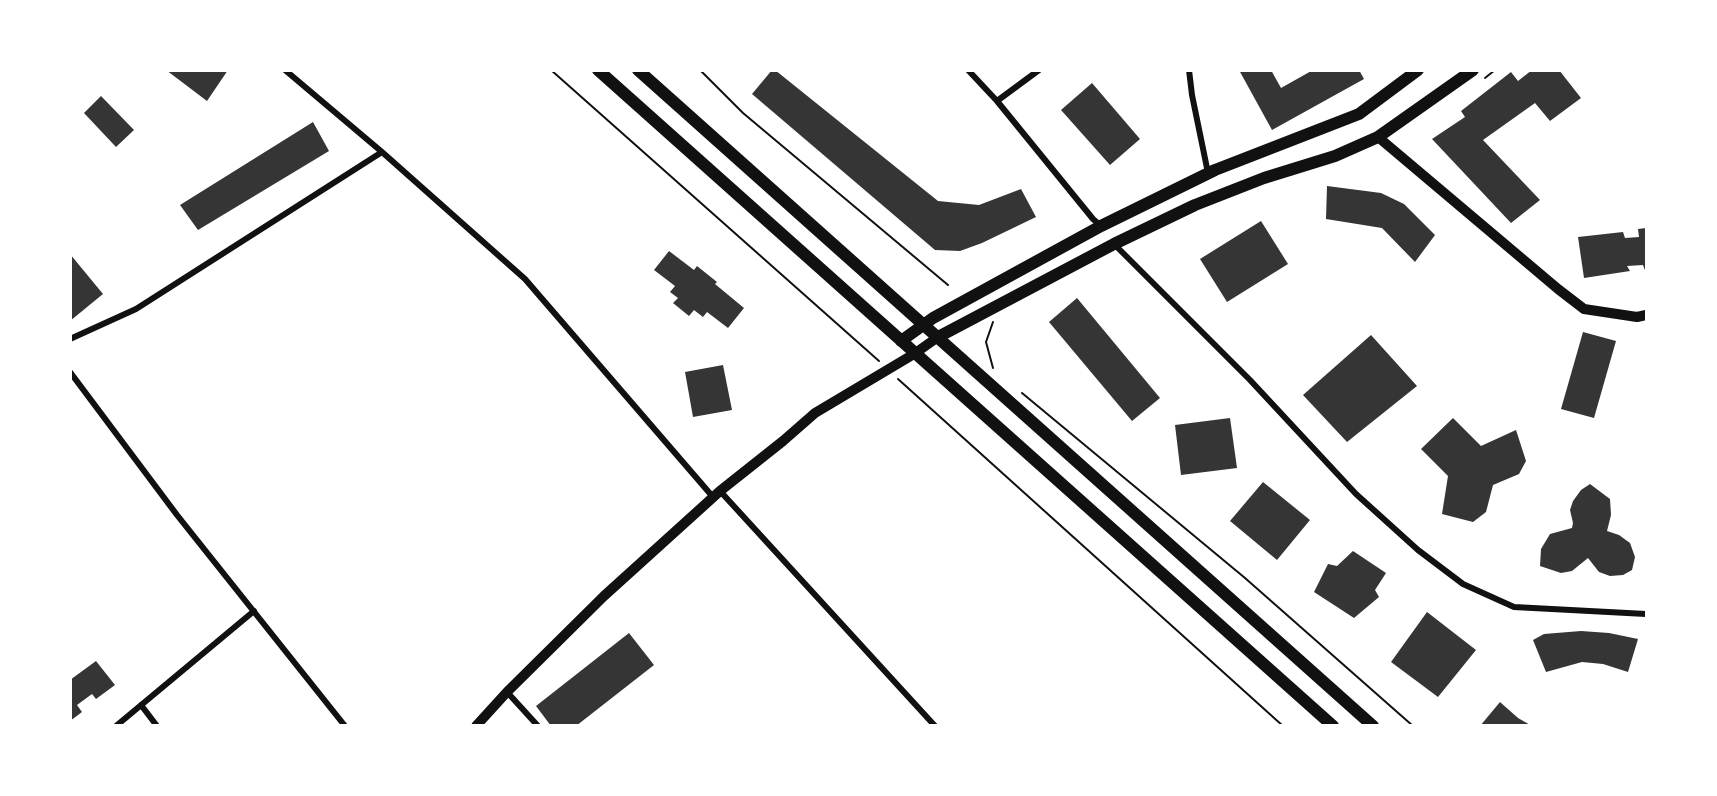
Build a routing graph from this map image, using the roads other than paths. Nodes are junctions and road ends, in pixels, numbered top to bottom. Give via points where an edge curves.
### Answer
1 (285, 70) edge
2 (598, 70) edge
3 (638, 70) edge
4 (968, 70) edge
5 (1039, 70) edge
6 (1189, 70) edge
7 (1418, 70) edge
8 (1473, 70) edge
9 (997, 101) junction
10 (1378, 137) junction
11 (382, 152) junction
12 (1208, 173) junction
13 (1101, 225) junction
14 (1114, 244) junction
15 (1647, 315) edge
16 (924, 324) junction
17 (938, 337) junction
18 (70, 339) edge
19 (901, 341) junction
20 (914, 354) junction
21 (70, 372) edge
22 (717, 494) junction
23 (254, 611) junction
24 (1647, 614) edge
25 (507, 692) junction
26 (141, 705) junction
27 (116, 726) edge
28 (157, 726) edge
29 (345, 726) edge
30 (476, 726) edge
31 (538, 726) edge
32 (935, 726) edge
33 (1333, 726) edge
34 (1373, 726) edge

1 - 11 street
2 - 19 main road
3 - 16 main road
4 - 9 street
5 - 9 street
6 - 12 street
7 - 12 main road via 1359,114
8 - 10 main road
9 - 13 street
10 - 14 main road via 1196,205
10 - 15 street via 1584,309
11 - 18 street via 136,309
11 - 22 street via 525,279
12 - 13 main road
13 - 16 main road
14 - 17 main road
14 - 24 street via 1250,380 1356,494 1463,584 1514,607
16 - 17 main road
16 - 19 main road
17 - 20 street
17 - 34 main road
19 - 20 main road
20 - 22 street via 814,413
20 - 33 main road
21 - 23 street
22 - 25 street via 604,596
22 - 32 street
23 - 26 street
23 - 29 street
25 - 30 street
25 - 31 street
26 - 27 street
26 - 28 street

